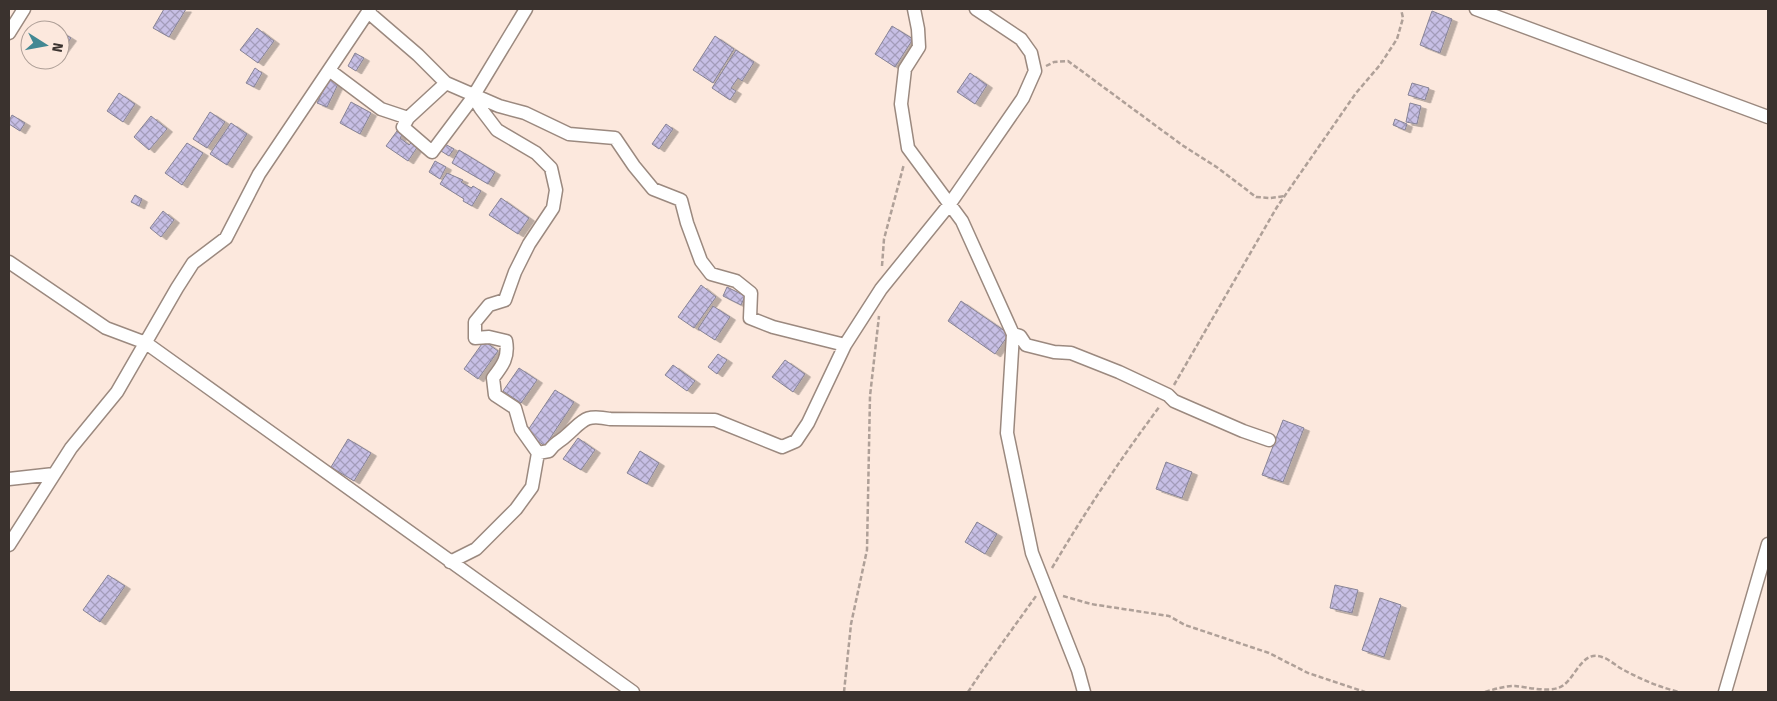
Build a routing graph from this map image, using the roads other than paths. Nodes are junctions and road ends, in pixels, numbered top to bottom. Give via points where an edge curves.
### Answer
1 (24, 9) edge
2 (526, 9) edge
3 (914, 9) edge
4 (976, 9) edge
5 (1476, 9) edge
6 (369, 10) edge
7 (9, 33) edge
8 (329, 70) junction
9 (446, 83) junction
10 (473, 96) junction
11 (1768, 117) edge
12 (408, 118) junction
13 (949, 205) junction
14 (9, 262) edge
15 (1013, 334) junction
16 (146, 344) junction
17 (845, 345) junction
18 (1269, 440) dead end
19 (538, 453) junction
20 (54, 474) junction
21 (9, 479) edge
22 (1768, 544) edge
23 (9, 545) edge
24 (450, 562) junction
25 (633, 692) edge
26 (1084, 692) edge
27 (1724, 692) edge

1 - 7 street
2 - 10 street
3 - 13 street via 919,47 905,69 901,104 908,148
4 - 13 street via 1021,40 1031,53 1035,71 1024,98
5 - 11 street
6 - 8 street
6 - 9 street
8 - 12 street via 381,110
8 - 16 street via 259,174 226,238 193,264
9 - 10 street
9 - 12 street
10 - 12 street via 432,152 404,127
10 - 17 street via 525,113 569,134 615,138 654,188 680,200 701,261 712,274 736,281 751,293 750,318
10 - 19 street via 497,130 536,153 551,168 556,190 553,208 529,244 505,300 489,305 475,322 475,338 489,336 506,341 508,352 493,378 495,395 515,408 520,429
13 - 15 street via 962,221
13 - 17 street via 881,289
14 - 16 street via 106,328
15 - 18 street via 1020,336 1026,345 1071,353 1119,372 1168,395 1174,401
15 - 26 street via 1007,433 1032,553
16 - 20 street via 117,392
16 - 24 street
17 - 19 street via 808,423 796,441 782,447 715,420 610,419 597,416 574,427 549,451
19 - 24 street via 532,487 516,509 476,549
20 - 21 street
20 - 23 street
22 - 27 street
24 - 25 street

